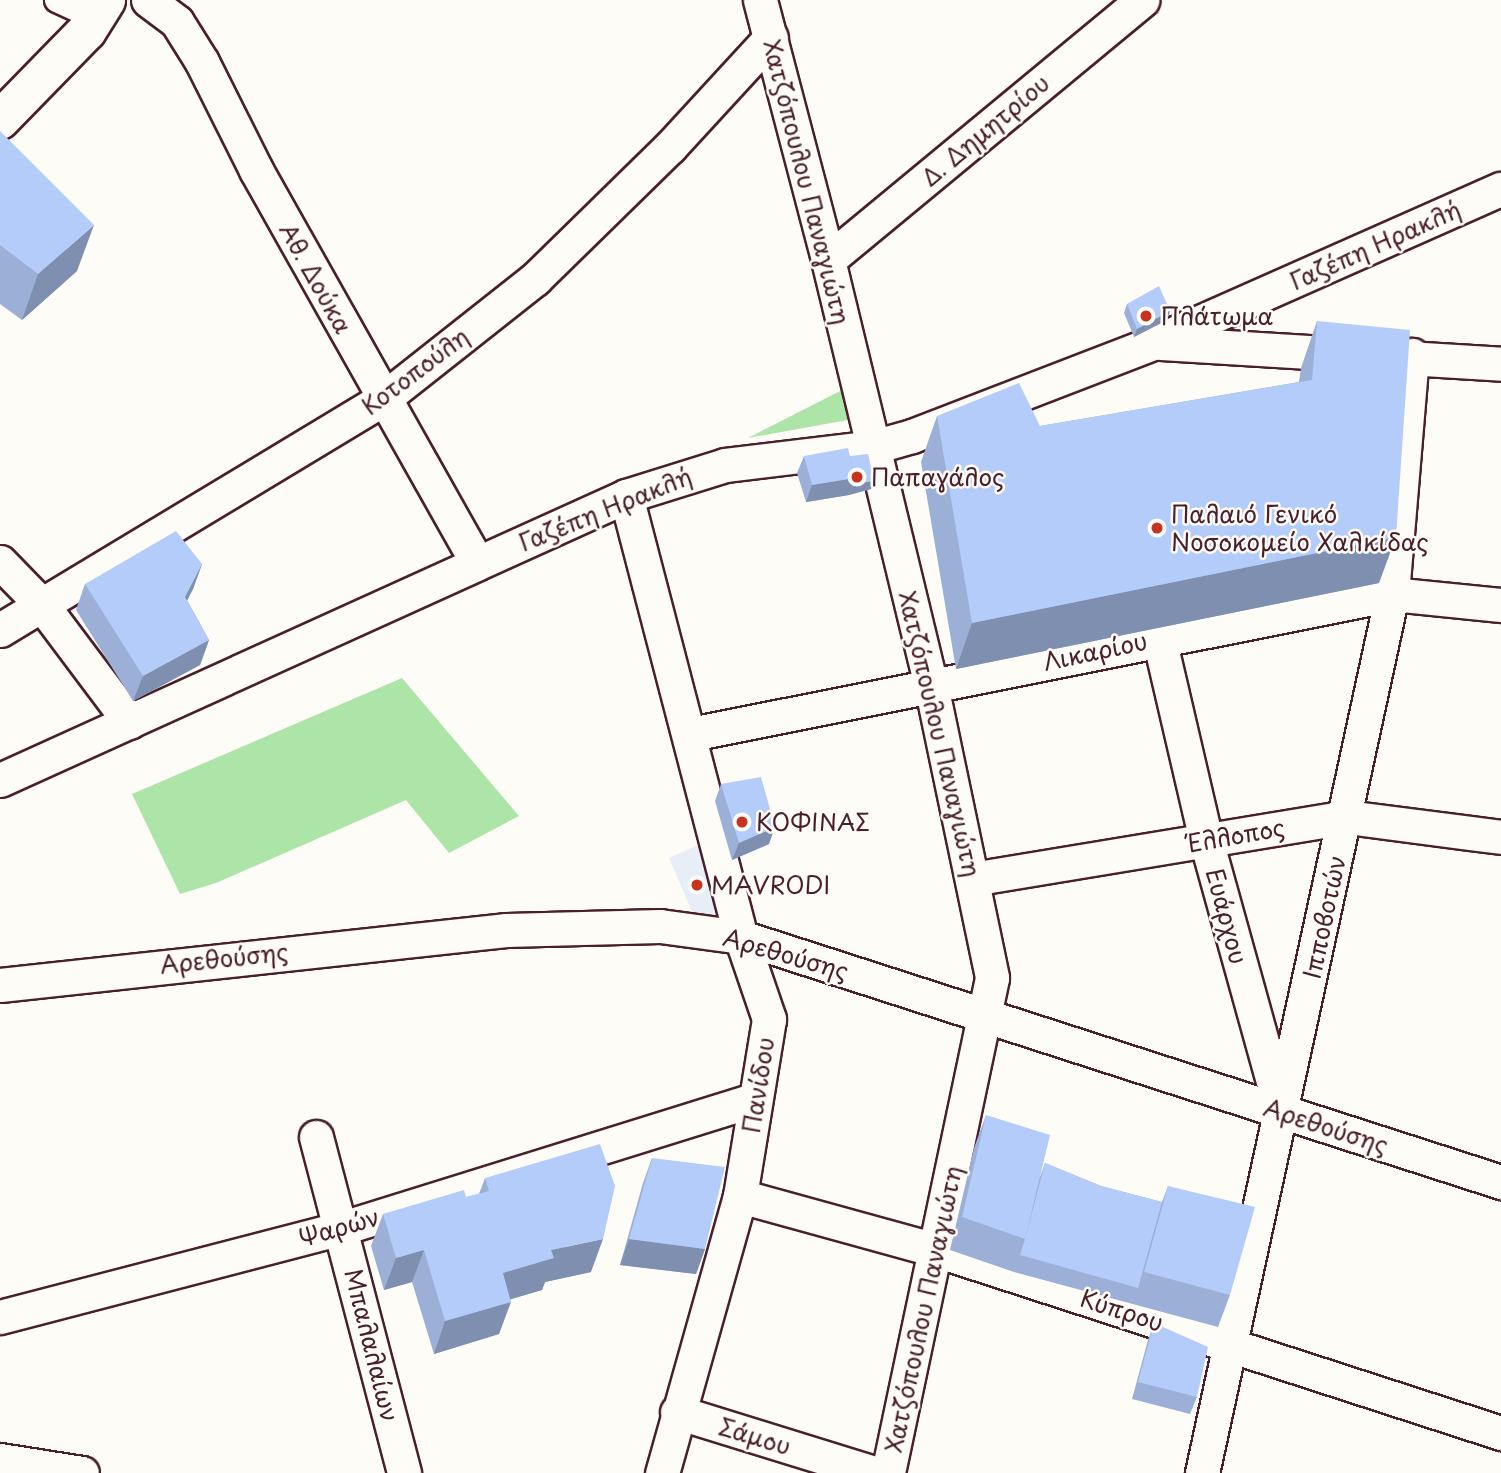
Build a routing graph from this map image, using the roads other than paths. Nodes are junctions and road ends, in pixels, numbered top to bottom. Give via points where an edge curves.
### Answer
1 (57, 0) edge
2 (148, 0) edge
3 (760, 0) edge
4 (1142, 0) edge
5 (101, 9) edge
6 (771, 37) junction
7 (0, 120) edge
8 (1501, 189) edge
9 (828, 260) junction
10 (1155, 342) junction
11 (1412, 355) junction
12 (1501, 364) edge
13 (383, 399) junction
14 (873, 447) junction
15 (626, 496) junction
16 (0, 562) edge
17 (477, 563) junction
18 (1392, 593) junction
19 (42, 605) junction
20 (1501, 605) edge
21 (0, 630) edge
22 (1159, 638) junction
23 (931, 685) junction
24 (130, 722) junction
25 (691, 734) junction
26 (0, 780) edge
27 (1347, 817) junction
28 (1501, 837) edge
29 (1206, 841) junction
30 (972, 879) junction
31 (741, 937) junction
32 (0, 985) edge
33 (986, 1016) junction
34 (754, 1100) junction
35 (1282, 1112) junction
36 (316, 1137) dead end
37 (1501, 1182) edge
38 (740, 1196) junction
39 (342, 1227) junction
40 (936, 1250) junction
41 (0, 1317) edge
42 (1230, 1345) junction
43 (677, 1412) junction
44 (1501, 1433) edge
45 (3, 1463) edge
46 (82, 1473) edge
47 (404, 1473) edge
48 (662, 1473) edge
49 (874, 1473) edge
50 (888, 1473) edge
51 (1202, 1473) edge

1 - 5 street
2 - 13 street, Αθ. Δούκα via 177,22 202,62
3 - 6 street, Χατζόπουλου Παναγιώτη
4 - 9 street, Δ. Δημητρίου
5 - 7 main road
6 - 9 street, Χατζόπουλου Παναγιώτη
6 - 13 street, Κοτοπούλη via 670,147 535,279
8 - 10 street, Γαζέπη Ηρακλή
9 - 14 street, Χατζόπουλου Παναγιώτη
10 - 11 street
10 - 14 street, Γαζέπη Ηρακλή
11 - 12 street
11 - 18 street, Ιπποβοτών
13 - 17 street, Αθ. Δούκα
13 - 19 street, Κοτοπούλη
14 - 15 street, Γαζέπη Ηρακλή via 725,465
14 - 23 street, Χατζόπουλου Παναγιώτη
15 - 17 street, Γαζέπη Ηρακλή
15 - 25 street, Πανίδου
16 - 19 street
17 - 24 street, Γαζέπη Ηρακλή
18 - 20 street, Λικαρίου
18 - 22 street, Λικαρίου
18 - 27 street, Ιπποβοτών
19 - 21 street, Κοτοπούλη
19 - 24 street
22 - 23 street, Λικαρίου
22 - 29 street, Ευάρχου
23 - 25 street, Λικαρίου
23 - 30 street, Χατζόπουλου Παναγιώτη
24 - 26 street, Γαζέπη Ηρακλή
25 - 31 street, Πανίδου
27 - 28 street, Έλλοπος
27 - 29 street, Έλλοπος
27 - 35 street, Ιπποβοτών
29 - 30 street, Έλλοπος
29 - 35 street, Ευάρχου
30 - 33 street, Χατζόπουλου Παναγιώτη via 992,978
31 - 32 street, Αρεθούσης via 660,926 506,930
31 - 33 street, Αρεθούσης
31 - 34 street, Πανίδου via 769,1019
33 - 35 street, Αρεθούσης
33 - 40 street, Χατζόπουλου Παναγιώτη
34 - 38 street, Πανίδου
34 - 39 street, Ψαρών
35 - 37 street, Αρεθούσης
35 - 42 street, Ιπποβοτών
36 - 39 street, Μπαλαλαίων
38 - 40 street, Κύπρου
38 - 43 street, Πανίδου
39 - 41 street, Ψαρών
39 - 47 street, Μπαλαλαίων
40 - 42 street, Κύπρου
40 - 50 street, Χατζόπουλου Παναγιώτη
42 - 44 street, Κύπρου
42 - 51 street, Ιπποβοτών
43 - 48 street, Πανίδου
43 - 49 street, Σάμου
45 - 46 street

